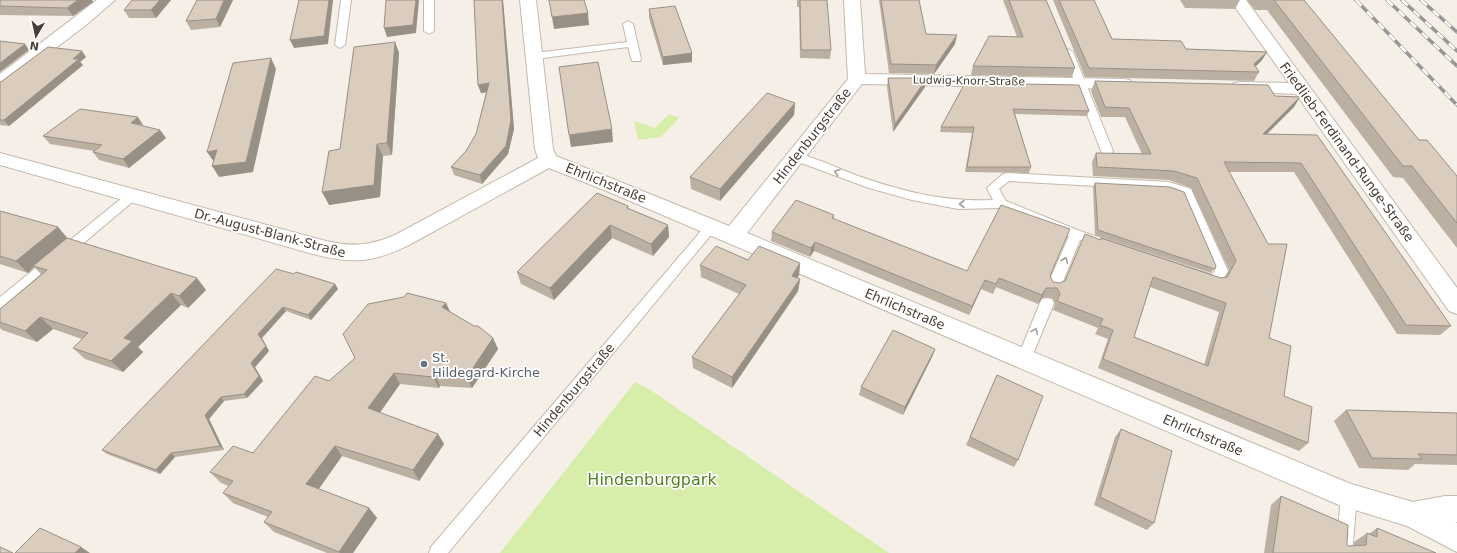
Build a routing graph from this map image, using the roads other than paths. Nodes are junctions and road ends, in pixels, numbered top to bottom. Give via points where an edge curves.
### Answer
1 (107, 0) edge
2 (346, 0) edge
3 (429, 0) edge
4 (528, 0) edge
5 (852, 0) edge
6 (1238, 0) edge
7 (628, 24) dead end
8 (429, 31) dead end
9 (1063, 42) edge
10 (632, 44) junction
11 (340, 45) dead end
12 (535, 56) junction
13 (636, 59) dead end
14 (857, 79) junction
15 (0, 82) edge
16 (1081, 83) junction
17 (1144, 85) edge
18 (1222, 86) edge
19 (1301, 89) junction
20 (1106, 151) dead end
21 (797, 157) junction
22 (0, 159) edge
23 (548, 160) junction
24 (132, 196) junction
25 (1001, 204) junction
26 (711, 227) junction
27 (1076, 234) junction
28 (733, 236) junction
29 (1054, 286) edge
30 (1047, 303) edge
31 (1457, 304) edge
32 (0, 305) edge
33 (1024, 359) junction
34 (1349, 496) junction
35 (1457, 509) edge
36 (1413, 515) junction
37 (1457, 538) edge
38 (437, 553) edge
39 (1344, 553) edge

1 - 15 street
2 - 11 lane
3 - 8 lane
4 - 12 street
5 - 14 street, Hindenburgstraße
6 - 19 street, Friedlieb-Ferdinand-Runge-Straße
7 - 10 lane
9 - 16 lane
10 - 12 lane
10 - 13 lane
12 - 23 street via 544,149
14 - 16 street, Ludwig-Knorr-Straße
14 - 21 street, Hindenburgstraße
16 - 17 street, Ludwig-Knorr-Straße
16 - 20 lane
18 - 19 street
19 - 31 street, Friedlieb-Ferdinand-Runge-Straße
25 -> 21 lane via 953,204 920,198 870,184
21 - 28 street, Hindenburgstraße
22 - 24 street, Dr.-August-Blank-Straße
23 - 24 street, Dr.-August-Blank-Straße via 402,240 368,253 353,254 325,249
23 - 26 street, Ehrlichstraße
24 - 32 lane
25 - 27 lane
25 - 27 lane via 993,188 1007,177 1169,186 1187,192 1222,271 1215,281
26 - 28 street, Ehrlichstraße
26 - 38 lane, Hindenburgstraße
29 -> 27 lane
28 - 33 street, Ehrlichstraße
33 -> 30 lane
33 - 34 street, Ehrlichstraße
34 - 36 street, Ehrlichstraße
34 - 39 lane
35 - 36 street, Ehrlichstraße via 1445,508
36 - 37 street, Ehrlichstraße

